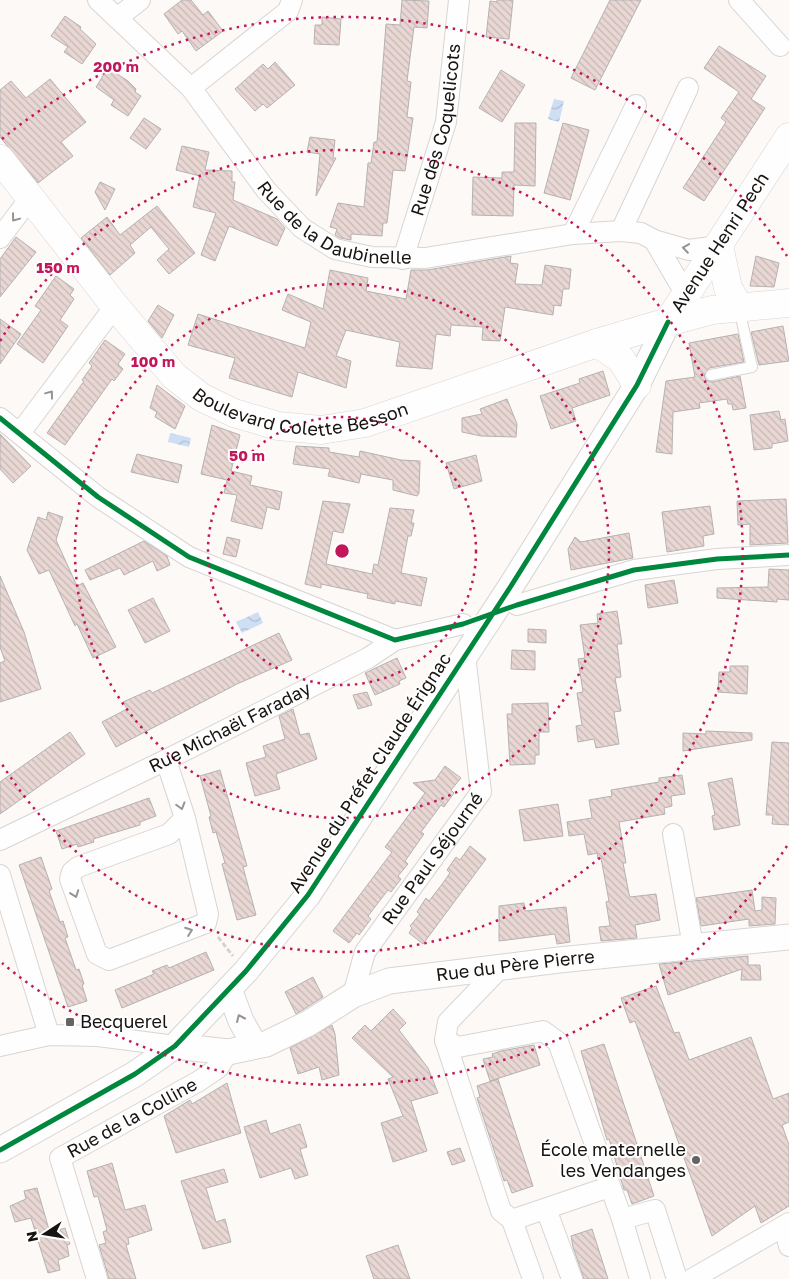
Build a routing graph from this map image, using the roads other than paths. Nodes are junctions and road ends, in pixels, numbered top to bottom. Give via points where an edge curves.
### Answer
1 (98, 0) edge
2 (140, 0) edge
3 (292, 0) edge
4 (459, 0) edge
5 (739, 0) edge
6 (117, 18) junction
7 (780, 46) dead end
8 (191, 88) junction
9 (688, 88) dead end
10 (636, 105) dead end
11 (789, 137) edge
12 (0, 159) edge
13 (30, 198) junction
14 (621, 231) junction
15 (573, 234) junction
16 (0, 238) edge
17 (654, 240) junction
18 (719, 246) junction
19 (403, 259) junction
20 (685, 293) junction
21 (789, 303) edge
22 (115, 306) junction
23 (739, 307) junction
24 (712, 310) junction
25 (668, 322) junction
26 (597, 343) junction
27 (711, 375) dead end
28 (637, 385) junction
29 (0, 418) edge
30 (20, 433) junction
31 (789, 555) edge
32 (517, 605) dead end
33 (358, 623) junction
34 (463, 624) dead end
35 (395, 640) junction
36 (465, 655) junction
37 (368, 658) junction
38 (166, 760) junction
39 (185, 818) junction
40 (673, 834) dead end
41 (0, 840) edge
42 (0, 875) edge
43 (789, 937) edge
44 (693, 946) junction
45 (500, 968) junction
46 (229, 989) junction
47 (353, 995) junction
48 (50, 1035) junction
49 (445, 1040) junction
50 (0, 1046) edge
51 (175, 1046) junction
52 (255, 1046) junction
53 (228, 1052) junction
54 (0, 1150) edge
55 (610, 1187) junction
56 (546, 1209) junction
57 (622, 1219) junction
58 (512, 1220) junction
59 (786, 1225) edge
60 (789, 1246) edge
61 (97, 1279) edge
62 (533, 1279) edge
63 (572, 1279) edge
64 (640, 1279) edge
65 (677, 1279) edge
66 (692, 1279) edge

1 - 6 street, Rue de la Daubinelle
2 - 6 street
3 - 8 street via 288,11
4 - 19 street, Rue des Coquelicots via 446,122
5 - 7 street
6 - 8 street, Rue de la Daubinelle
8 - 19 street, Rue de la Daubinelle via 266,190 302,228 335,249 372,257
9 - 14 street
10 - 15 street
11 - 18 main road, Avenue Henri Pech
12 - 13 main road, Boulevard Colette Besson
13 -> 16 street
13 - 22 main road, Boulevard Colette Besson
14 - 15 street, Rue de la Daubinelle
14 - 17 street, Rue de la Daubinelle via 641,233
15 - 19 street, Rue de la Daubinelle via 484,250
18 -> 17 street, Rue de la Daubinelle via 689,250
17 - 20 street
18 - 20 main road, Avenue Henri Pech
18 - 23 main road via 728,288
20 - 24 main road via 699,307
20 - 25 main road, Avenue Henri Pech
21 - 23 main road, Boulevard Colette Besson
22 - 26 main road, Boulevard Colette Besson via 174,376 201,397 234,413 278,426 321,430 365,423
30 -> 22 street
23 - 24 main road, Boulevard Colette Besson
23 - 27 lane via 752,367
24 - 25 main road, Boulevard Colette Besson
25 - 26 main road, Boulevard Colette Besson
25 - 28 street, Avenue du Préfet Claude Érignac
26 - 28 main road via 621,359
28 - 36 street, Avenue du Préfet Claude Érignac
29 - 30 street
30 - 33 street via 98,497 189,557
31 - 32 street via 717,558 634,570
33 - 35 street
33 - 37 street
34 - 35 street, Rue Michaël Faraday
35 - 37 street, Rue Michaël Faraday
36 - 46 street, Avenue du Préfet Claude Érignac via 308,896
36 - 47 street, Rue Paul Séjourné via 481,792 365,952
37 - 38 street, Rue Michaël Faraday
38 -> 39 street
38 - 41 street, Rue Michaël Faraday
39 -> 39 street via 169,834 72,872 70,880 97,954 102,958 109,960 206,923 208,914
40 - 44 street
42 - 48 street
43 - 44 street, Rue du Père Pierre
44 - 45 street, Rue du Père Pierre
45 - 47 street, Rue du Père Pierre via 389,981
45 - 49 street via 448,1022
46 - 51 street, Avenue du Préfet Claude Érignac
52 -> 46 street
47 - 52 street, Rue du Père Pierre via 308,1023 266,1044
48 - 50 street
48 - 51 street via 98,1036
49 - 55 street via 458,1046 543,1031 558,1042
49 - 58 street via 500,1211
51 - 53 street, Rue du Père Pierre
51 - 54 street, Avenue du Préfet Claude Érignac via 135,1074
52 - 53 street, Rue du Père Pierre
53 - 61 street, Rue de la Colline via 218,1068 199,1081 60,1158
55 - 56 street
55 - 57 street
56 - 58 street
56 - 63 street
57 - 64 street
57 - 65 street via 654,1210
58 - 62 street
59 - 60 street
59 - 66 street

